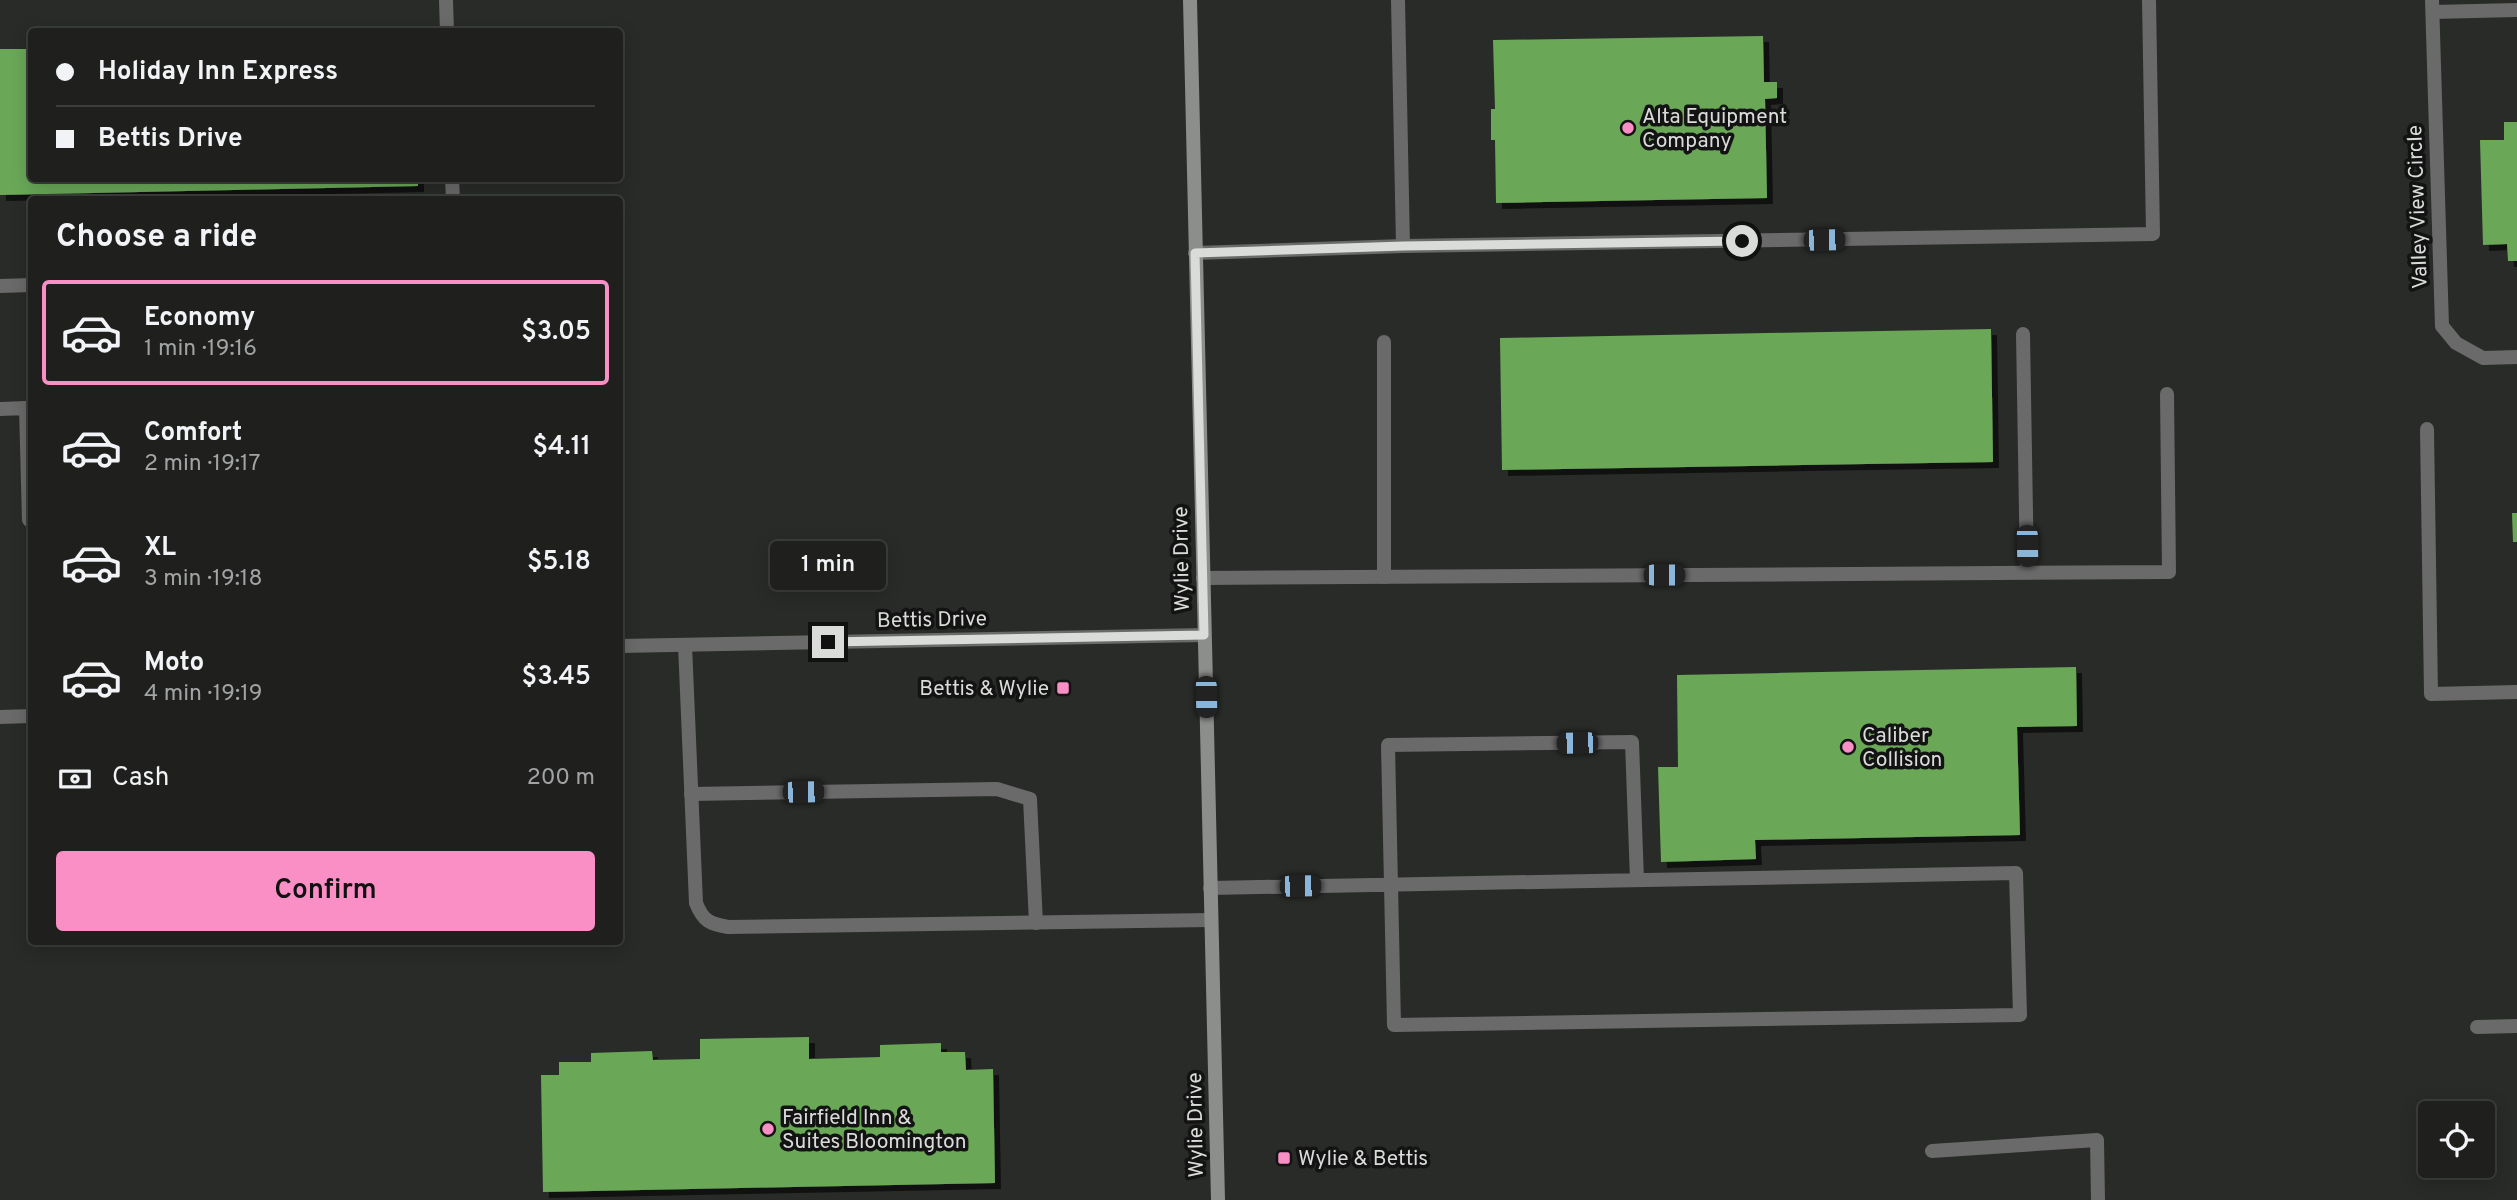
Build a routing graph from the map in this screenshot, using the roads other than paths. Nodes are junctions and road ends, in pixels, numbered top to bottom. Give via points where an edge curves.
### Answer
1 (446, 0) edge
2 (1190, 0) edge
3 (1398, 0) edge
4 (2149, 0) edge
5 (2432, 6) edge
6 (2517, 10) edge
7 (447, 28) edge
8 (1403, 246) junction
9 (1195, 253) junction
10 (28, 285) edge
11 (0, 286) edge
12 (2023, 334) dead end
13 (1384, 342) dead end
14 (2517, 357) edge
15 (2167, 394) dead end
16 (28, 408) edge
17 (0, 409) edge
18 (2427, 429) dead end
19 (2027, 572) junction
20 (1384, 577) junction
21 (1203, 578) junction
22 (1204, 635) junction
23 (685, 645) junction
24 (623, 646) edge
25 (2517, 692) edge
26 (28, 716) edge
27 (0, 717) edge
28 (691, 794) junction
29 (1637, 880) junction
30 (1391, 885) junction
31 (1210, 888) junction
32 (1211, 920) junction
33 (1037, 923) junction
34 (2517, 1026) edge
35 (2477, 1027) dead end
36 (1932, 1151) dead end
37 (1218, 1200) edge
38 (2098, 1200) edge

1 - 7 street
2 - 9 main road, Wylie Drive
3 - 8 street
4 - 8 street via 2153,234
5 - 6 street
5 - 14 street, Valley View Circle via 2442,326 2456,342 2483,358
8 - 9 street
9 - 21 main road, Wylie Drive
10 - 11 street
12 - 19 street
13 - 20 street
15 - 19 street via 2169,572
16 - 17 street
18 - 25 street via 2431,694
19 - 20 street
20 - 21 street
21 - 22 main road, Wylie Drive
22 - 23 street, Bettis Drive
22 - 31 main road, Wylie Drive
23 - 24 street, Bettis Drive
23 - 28 street
26 - 27 street
28 - 33 street via 696,903 710,924
28 - 33 street via 997,789 1030,799
29 - 30 street
29 - 30 street via 1632,742 1388,746
29 - 30 street via 2016,873 2020,1015 1394,1025
30 - 31 street
31 - 32 main road, Wylie Drive
32 - 33 street
32 - 37 main road, Wylie Drive
34 - 35 street
36 - 38 street via 2097,1140

